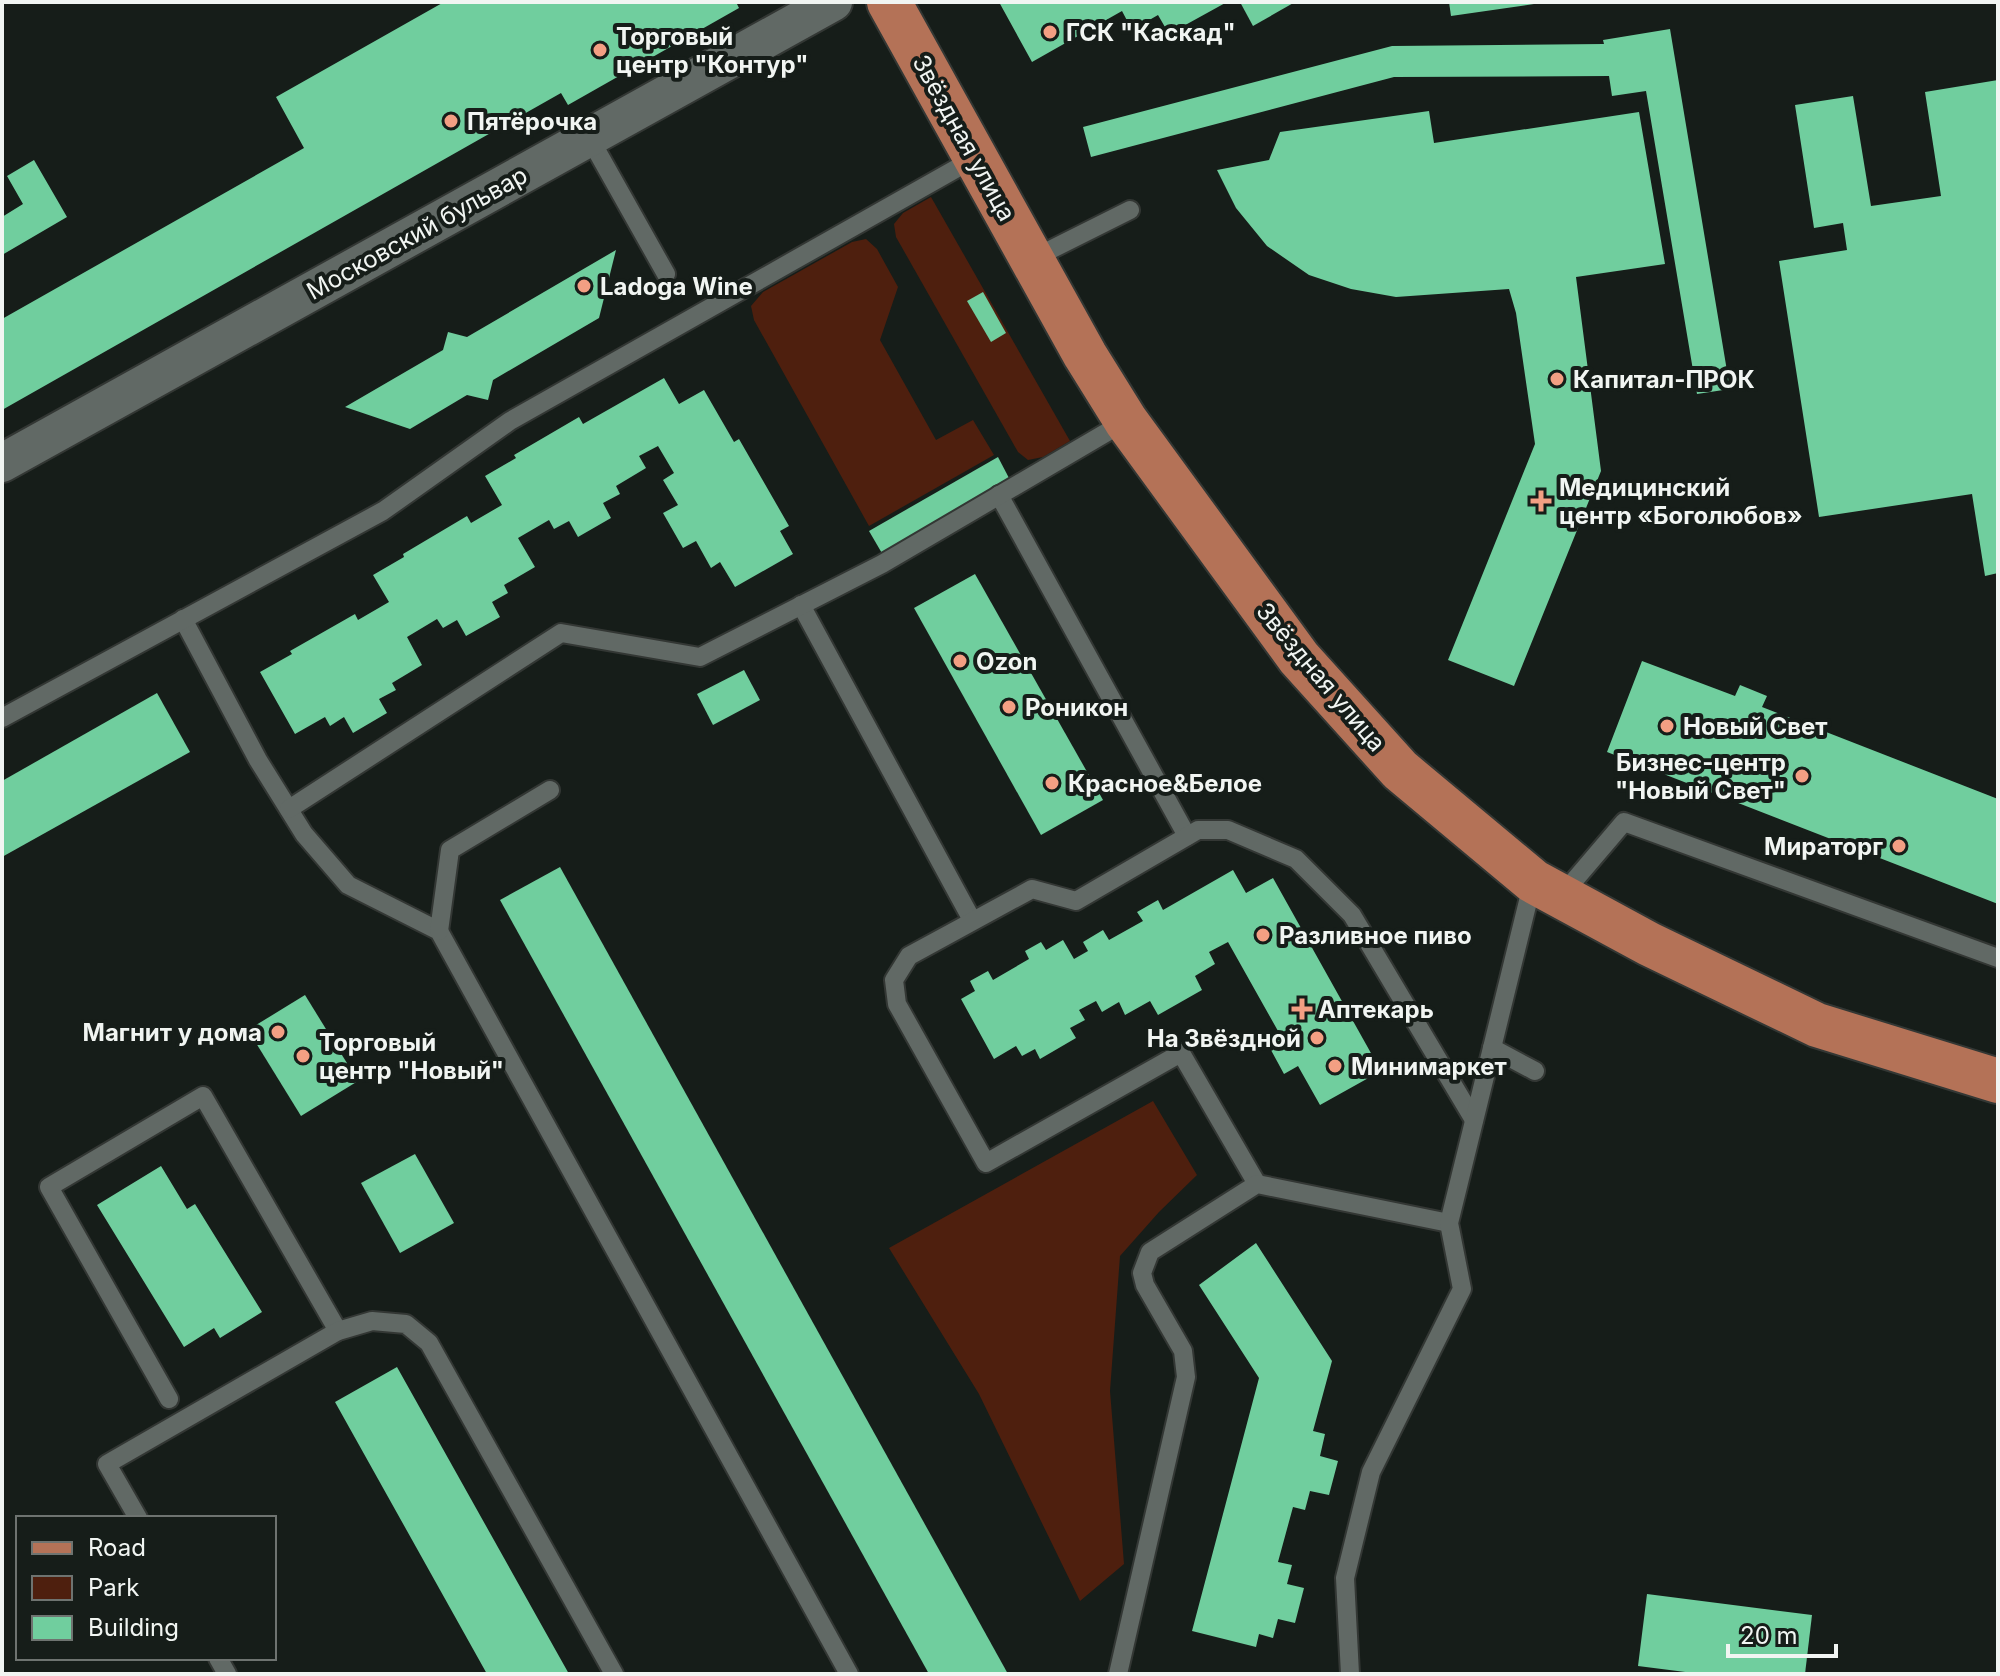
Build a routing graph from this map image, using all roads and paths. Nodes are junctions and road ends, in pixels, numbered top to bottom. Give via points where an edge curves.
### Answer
1 (833, 2) edge
2 (889, 2) edge
3 (589, 137) junction
4 (975, 158) junction
5 (1130, 210) dead end
6 (1032, 259) junction
7 (666, 274) dead end
8 (1126, 421) junction
9 (2, 463) edge
10 (999, 495) junction
11 (801, 605) junction
12 (183, 619) junction
13 (2, 718) edge
14 (550, 790) dead end
15 (289, 809) junction
16 (1187, 836) junction
17 (1547, 889) junction
18 (972, 920) junction
19 (439, 931) junction
20 (1998, 958) edge
21 (1492, 1048) junction
22 (1535, 1071) dead end
23 (1998, 1081) edge
24 (1474, 1120) junction
25 (1257, 1184) junction
26 (1449, 1223) junction
27 (338, 1331) junction
28 (169, 1399) dead end
29 (137, 1516) edge
30 (614, 1674) edge
31 (849, 1674) edge
32 (1118, 1674) edge
33 (1350, 1674) edge

1 - 3 street, Московский бульвар
2 - 4 main road, Звёздная улица
3 - 7 lane via 627,190
3 - 9 street, Московский бульвар
4 - 6 main road, Звёздная улица
4 - 12 lane via 510,421 383,511
5 - 6 lane
6 - 8 main road, Звёздная улица
8 - 10 lane
8 - 17 main road, Звёздная улица via 1299,658 1400,770
10 - 11 lane
10 - 16 lane
11 - 15 lane via 700,657 561,633
11 - 18 lane
12 - 13 lane
12 - 15 lane
14 - 19 lane via 450,850
15 - 19 lane via 348,885
16 - 18 lane via 1076,901 1032,889
16 - 24 lane via 1198,830 1228,830 1296,859 1352,915
17 - 20 lane via 1624,822
17 - 21 lane
17 - 23 main road, Звёздная улица via 1817,1025
18 - 25 lane via 909,956 894,980 897,1004 986,1163 1181,1053
19 - 31 lane
21 - 22 lane
21 - 24 lane
24 - 26 lane
25 - 26 lane
25 - 32 lane via 1150,1252 1142,1273 1183,1351 1186,1377
26 - 33 lane via 1462,1289 1371,1472 1345,1578
27 - 28 lane via 203,1096 49,1187
27 - 29 lane via 107,1464
27 - 30 lane via 372,1321 406,1324 429,1343

